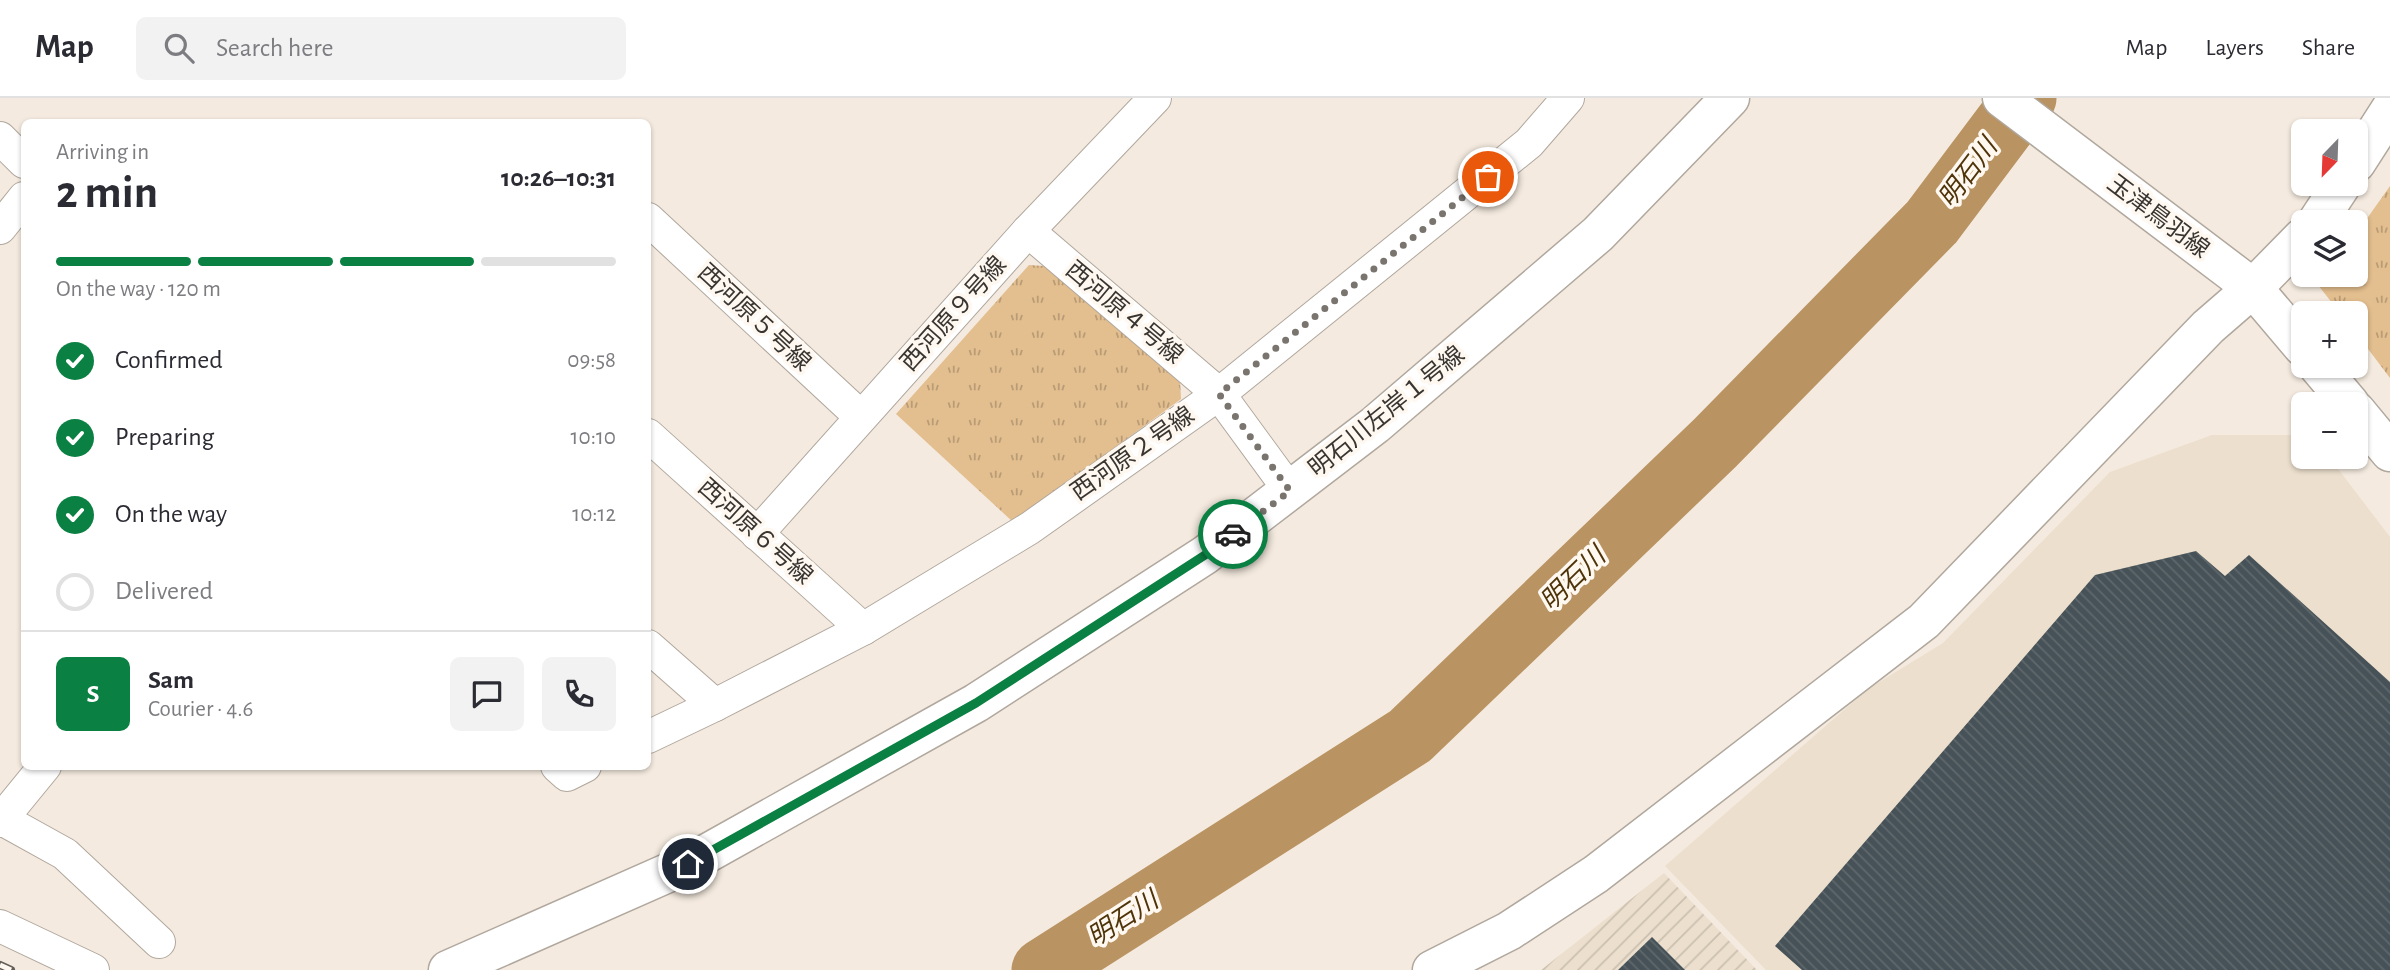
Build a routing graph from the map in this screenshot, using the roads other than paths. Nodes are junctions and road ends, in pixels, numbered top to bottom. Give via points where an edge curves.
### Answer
1 (1155, 98) edge
2 (1568, 98) edge
3 (1730, 98) edge
4 (2002, 98) edge
5 (2390, 110) edge
6 (0, 138) edge
7 (2368, 144) edge
8 (21, 159) edge
9 (21, 202) edge
10 (651, 222) edge
11 (0, 228) edge
12 (1028, 232) junction
13 (2291, 249) edge
14 (2253, 288) junction
15 (2291, 333) edge
16 (2328, 378) edge
17 (2340, 392) edge
18 (1219, 394) junction
19 (861, 417) junction
20 (2368, 425) edge
21 (651, 438) edge
22 (2390, 452) edge
23 (1290, 491) junction
24 (757, 534) junction
25 (863, 629) junction
26 (651, 649) edge
27 (715, 705) junction
28 (651, 736) edge
29 (42, 770) edge
30 (561, 770) edge
31 (577, 770) edge
32 (0, 819) edge
33 (0, 926) edge
34 (159, 942) dead end
35 (93, 970) edge
36 (448, 970) edge
37 (1432, 970) edge

1 - 12 street, 西河原９号線
2 - 18 street, 西河原２号線 via 1529,143
3 - 23 street, 明石川左岸１号線 via 1598,234 1375,425
4 - 14 street, 玉津鳥羽線
5 - 7 street
6 - 8 street
9 - 11 street
10 - 19 street, 西河原５号線
12 - 18 street, 西河原４号線
12 - 19 street, 西河原９号線
13 - 14 street
14 - 15 street, 玉津鳥羽線
14 - 37 street via 2208,327 1924,621 1596,874 1508,931
16 - 17 street
18 - 23 street, 西河原４号線
18 - 25 street, 西河原２号線 via 1030,528
19 - 24 street, 西河原９号線
20 - 22 street
21 - 24 street, 西河原６号線
23 - 36 street, 明石川左岸１号線 via 1205,555 976,703 688,864
24 - 25 street, 西河原６号線
25 - 27 street, 西河原２号線
26 - 27 street
27 - 28 street, 西河原２号線
29 - 32 street
30 - 31 street via 567,775
32 - 34 street via 65,854
33 - 35 street

